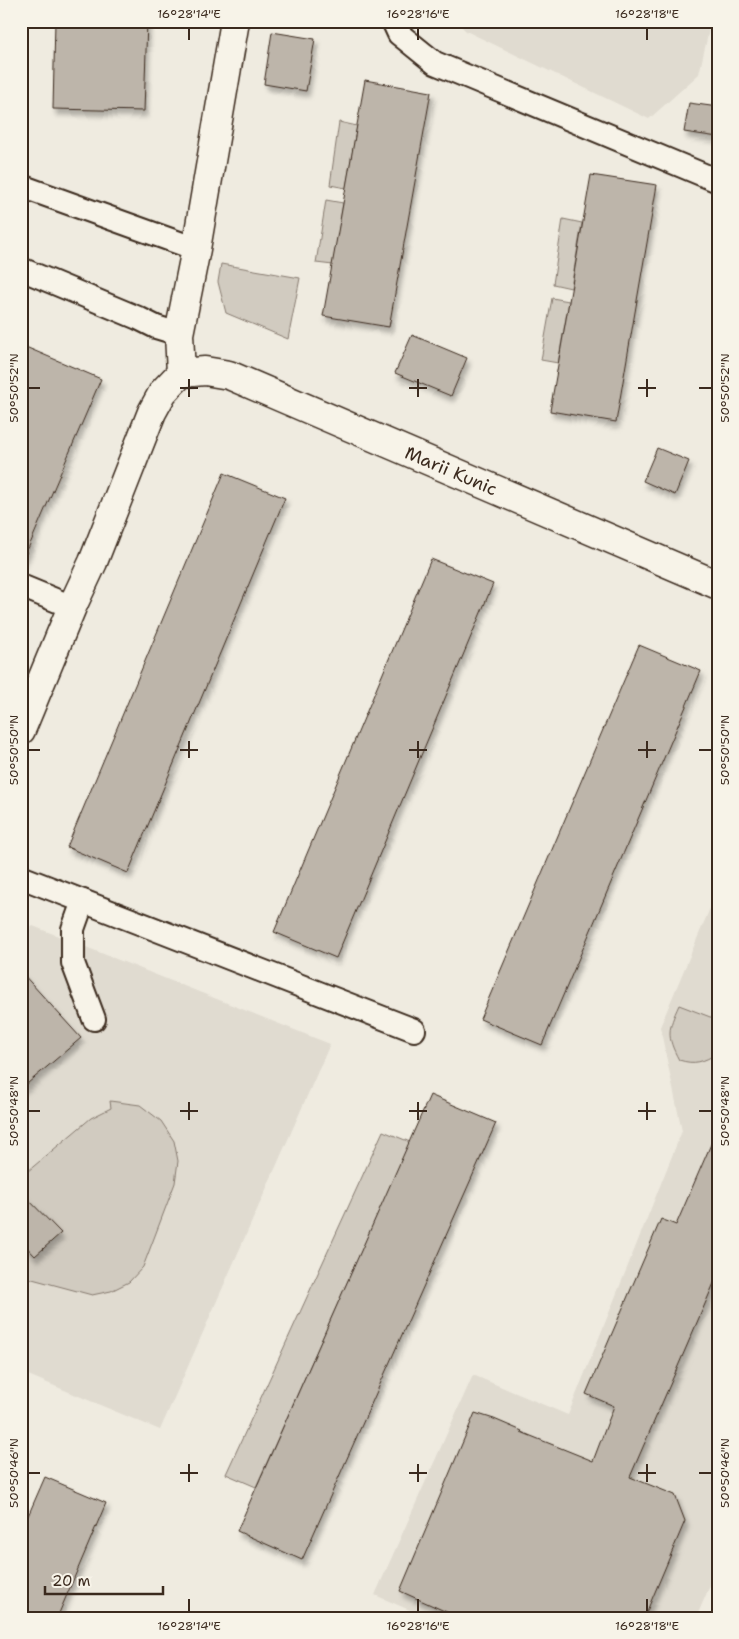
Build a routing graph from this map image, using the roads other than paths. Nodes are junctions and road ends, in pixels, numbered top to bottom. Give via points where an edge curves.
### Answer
1 (235, 21) edge
2 (393, 21) edge
3 (718, 181) edge
4 (21, 186) edge
5 (196, 249) junction
6 (21, 268) edge
7 (179, 334) junction
8 (181, 373) junction
9 (718, 585) edge
10 (21, 586) edge
11 (72, 607) junction
12 (21, 730) edge
13 (21, 877) edge
14 (83, 901) junction
15 (94, 1019) dead end
16 (414, 1030) dead end

1 - 5 street
2 - 3 lane via 399,34 435,63
4 - 5 lane
5 - 7 street
6 - 7 lane
7 - 8 street
8 - 9 street, Marii Kunic via 205,371 229,376
8 - 11 street via 163,392 152,412
10 - 11 lane
11 - 12 street
13 - 14 lane
14 - 15 lane via 73,929 72,963
14 - 16 lane

